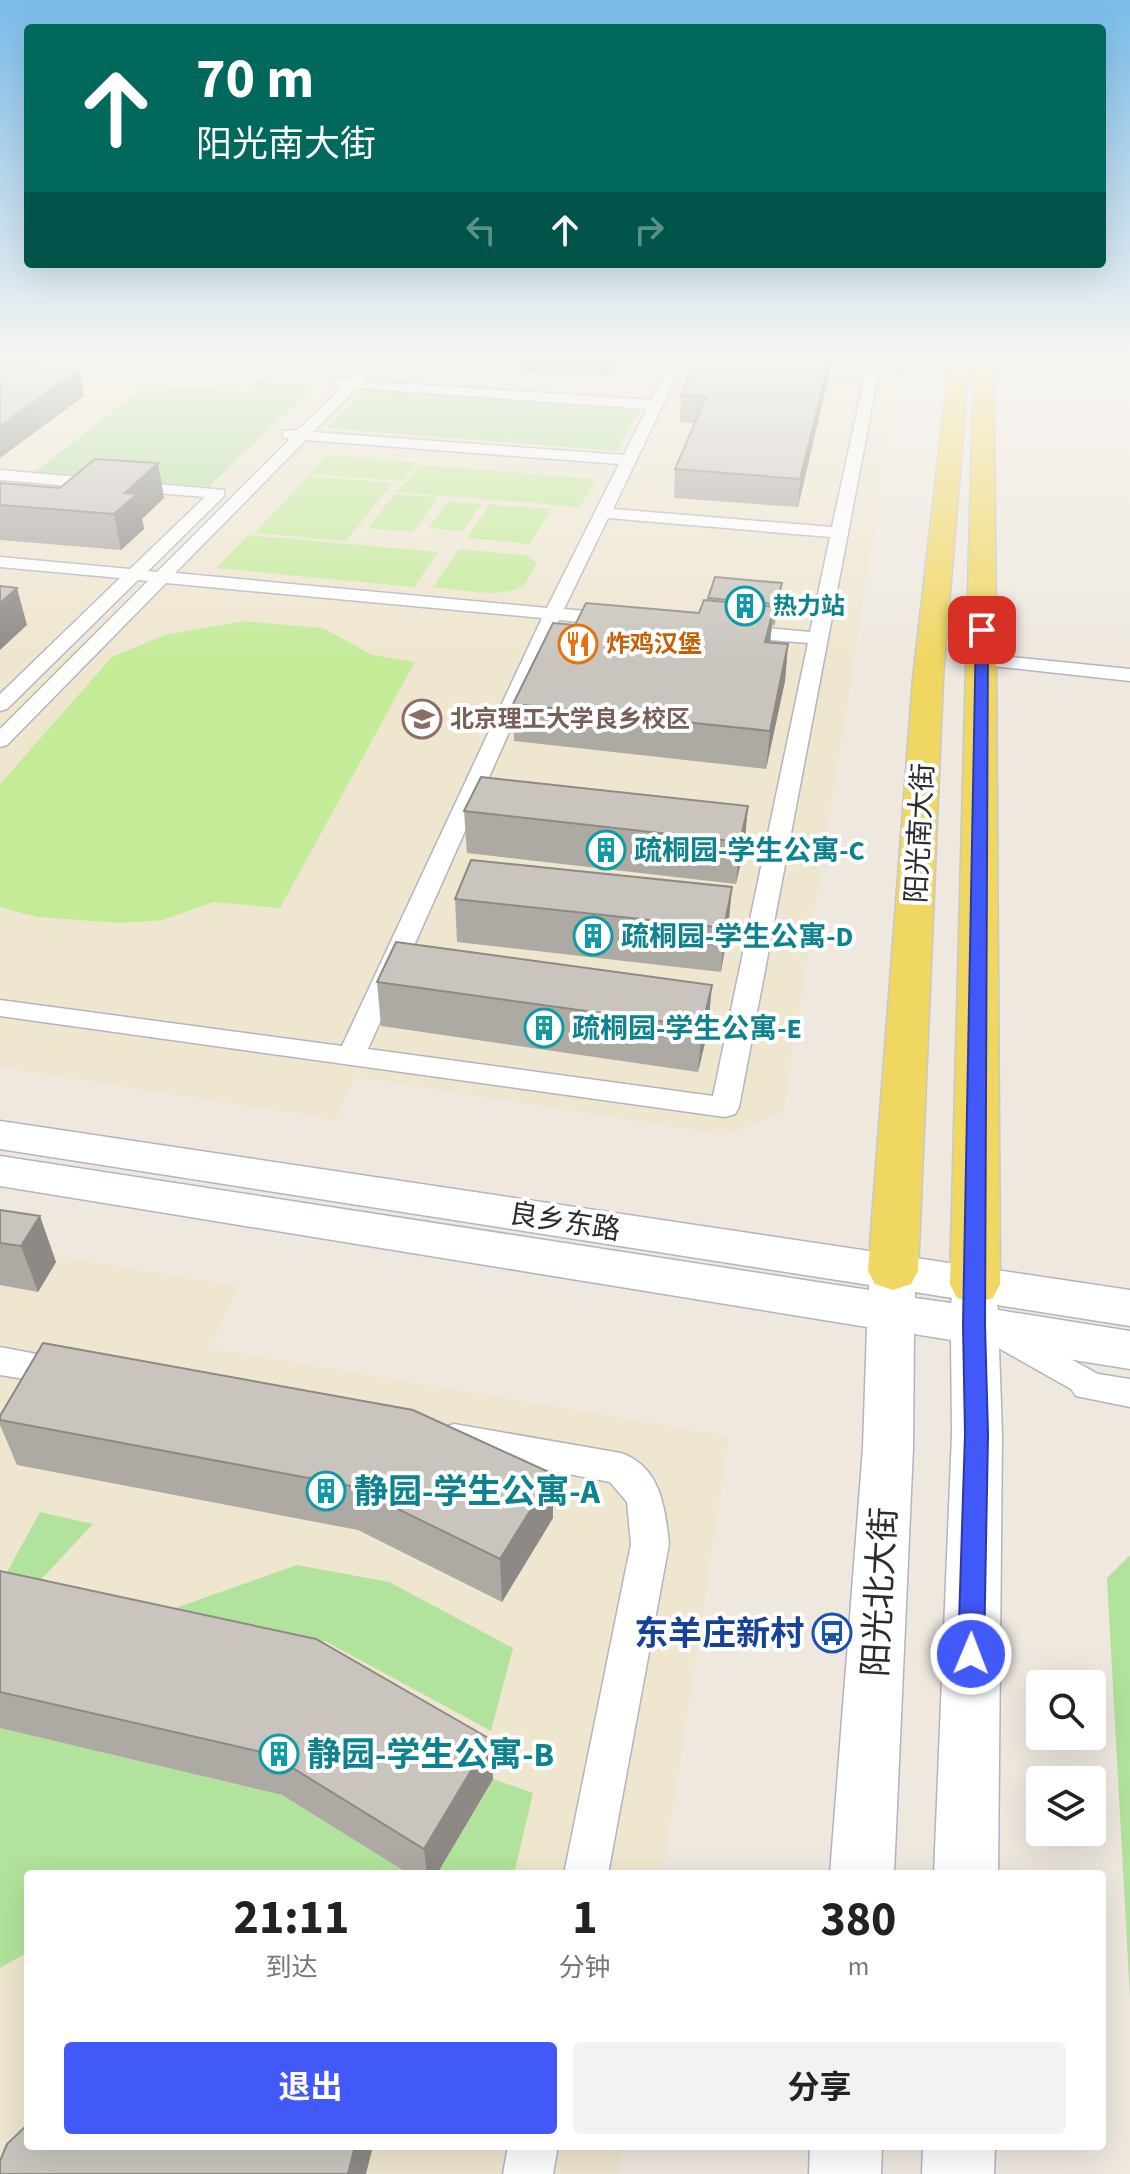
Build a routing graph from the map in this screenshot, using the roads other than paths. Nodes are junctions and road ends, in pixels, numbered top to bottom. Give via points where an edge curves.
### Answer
1 (278, 458) edge
2 (607, 458) edge
3 (854, 458) edge
4 (955, 458) edge
5 (972, 458) edge
6 (627, 460) joint
7 (3, 477) edge
8 (603, 513) junction
9 (839, 533) junction
10 (0, 562) edge
11 (133, 575) junction
12 (160, 577) junction
13 (0, 578) edge
14 (118, 589) junction
15 (146, 592) junction
16 (551, 622) junction
17 (629, 629) edge
18 (723, 638) edge
19 (817, 646) junction
20 (981, 660) junction
21 (1130, 675) edge
22 (0, 705) edge
23 (0, 741) edge
24 (0, 1008) edge
25 (351, 1056) junction
26 (0, 1135) edge
27 (0, 1171) edge
28 (891, 1291) junction
29 (1130, 1308) edge
30 (980, 1312) junction
31 (1130, 1350) edge
32 (0, 1361) edge
33 (102, 1378) edge
34 (1130, 1393) edge
35 (417, 1433) edge
36 (587, 1870) edge
37 (862, 1870) edge
38 (966, 1870) edge
39 (532, 2150) edge
40 (846, 2150) edge
41 (959, 2150) edge
42 (528, 2174) edge
43 (845, 2174) edge
44 (958, 2174) edge

1 - 12 street
2 - 6 street
3 - 9 street
4 - 28 main road, 阳光南大街 via 928,679
5 - 20 main road, 阳光南大街
6 - 8 street
7 - 11 street via 222,488
8 - 9 street
8 - 16 street
9 - 19 street
10 - 11 street
11 - 12 street
11 - 14 street
12 - 15 street
12 - 16 street
13 - 14 street
14 - 15 street
14 - 22 street
15 - 16 street
15 - 23 street
16 - 17 street
16 - 25 street
18 - 19 street
19 - 25 street via 725,1107
20 - 21 street
20 - 30 main road, 阳光南大街
24 - 25 street
26 - 28 main road, 良乡东路
27 - 28 main road, 良乡东路
28 - 30 main road
28 - 37 main road, 阳光北大街 via 888,1448
29 - 30 main road
30 - 31 main road
30 - 34 street via 1088,1386
30 - 38 main road
32 - 33 street via 31,1381
35 - 36 street via 621,1468 645,1497 650,1544
39 - 42 street
40 - 43 main road
41 - 44 main road

